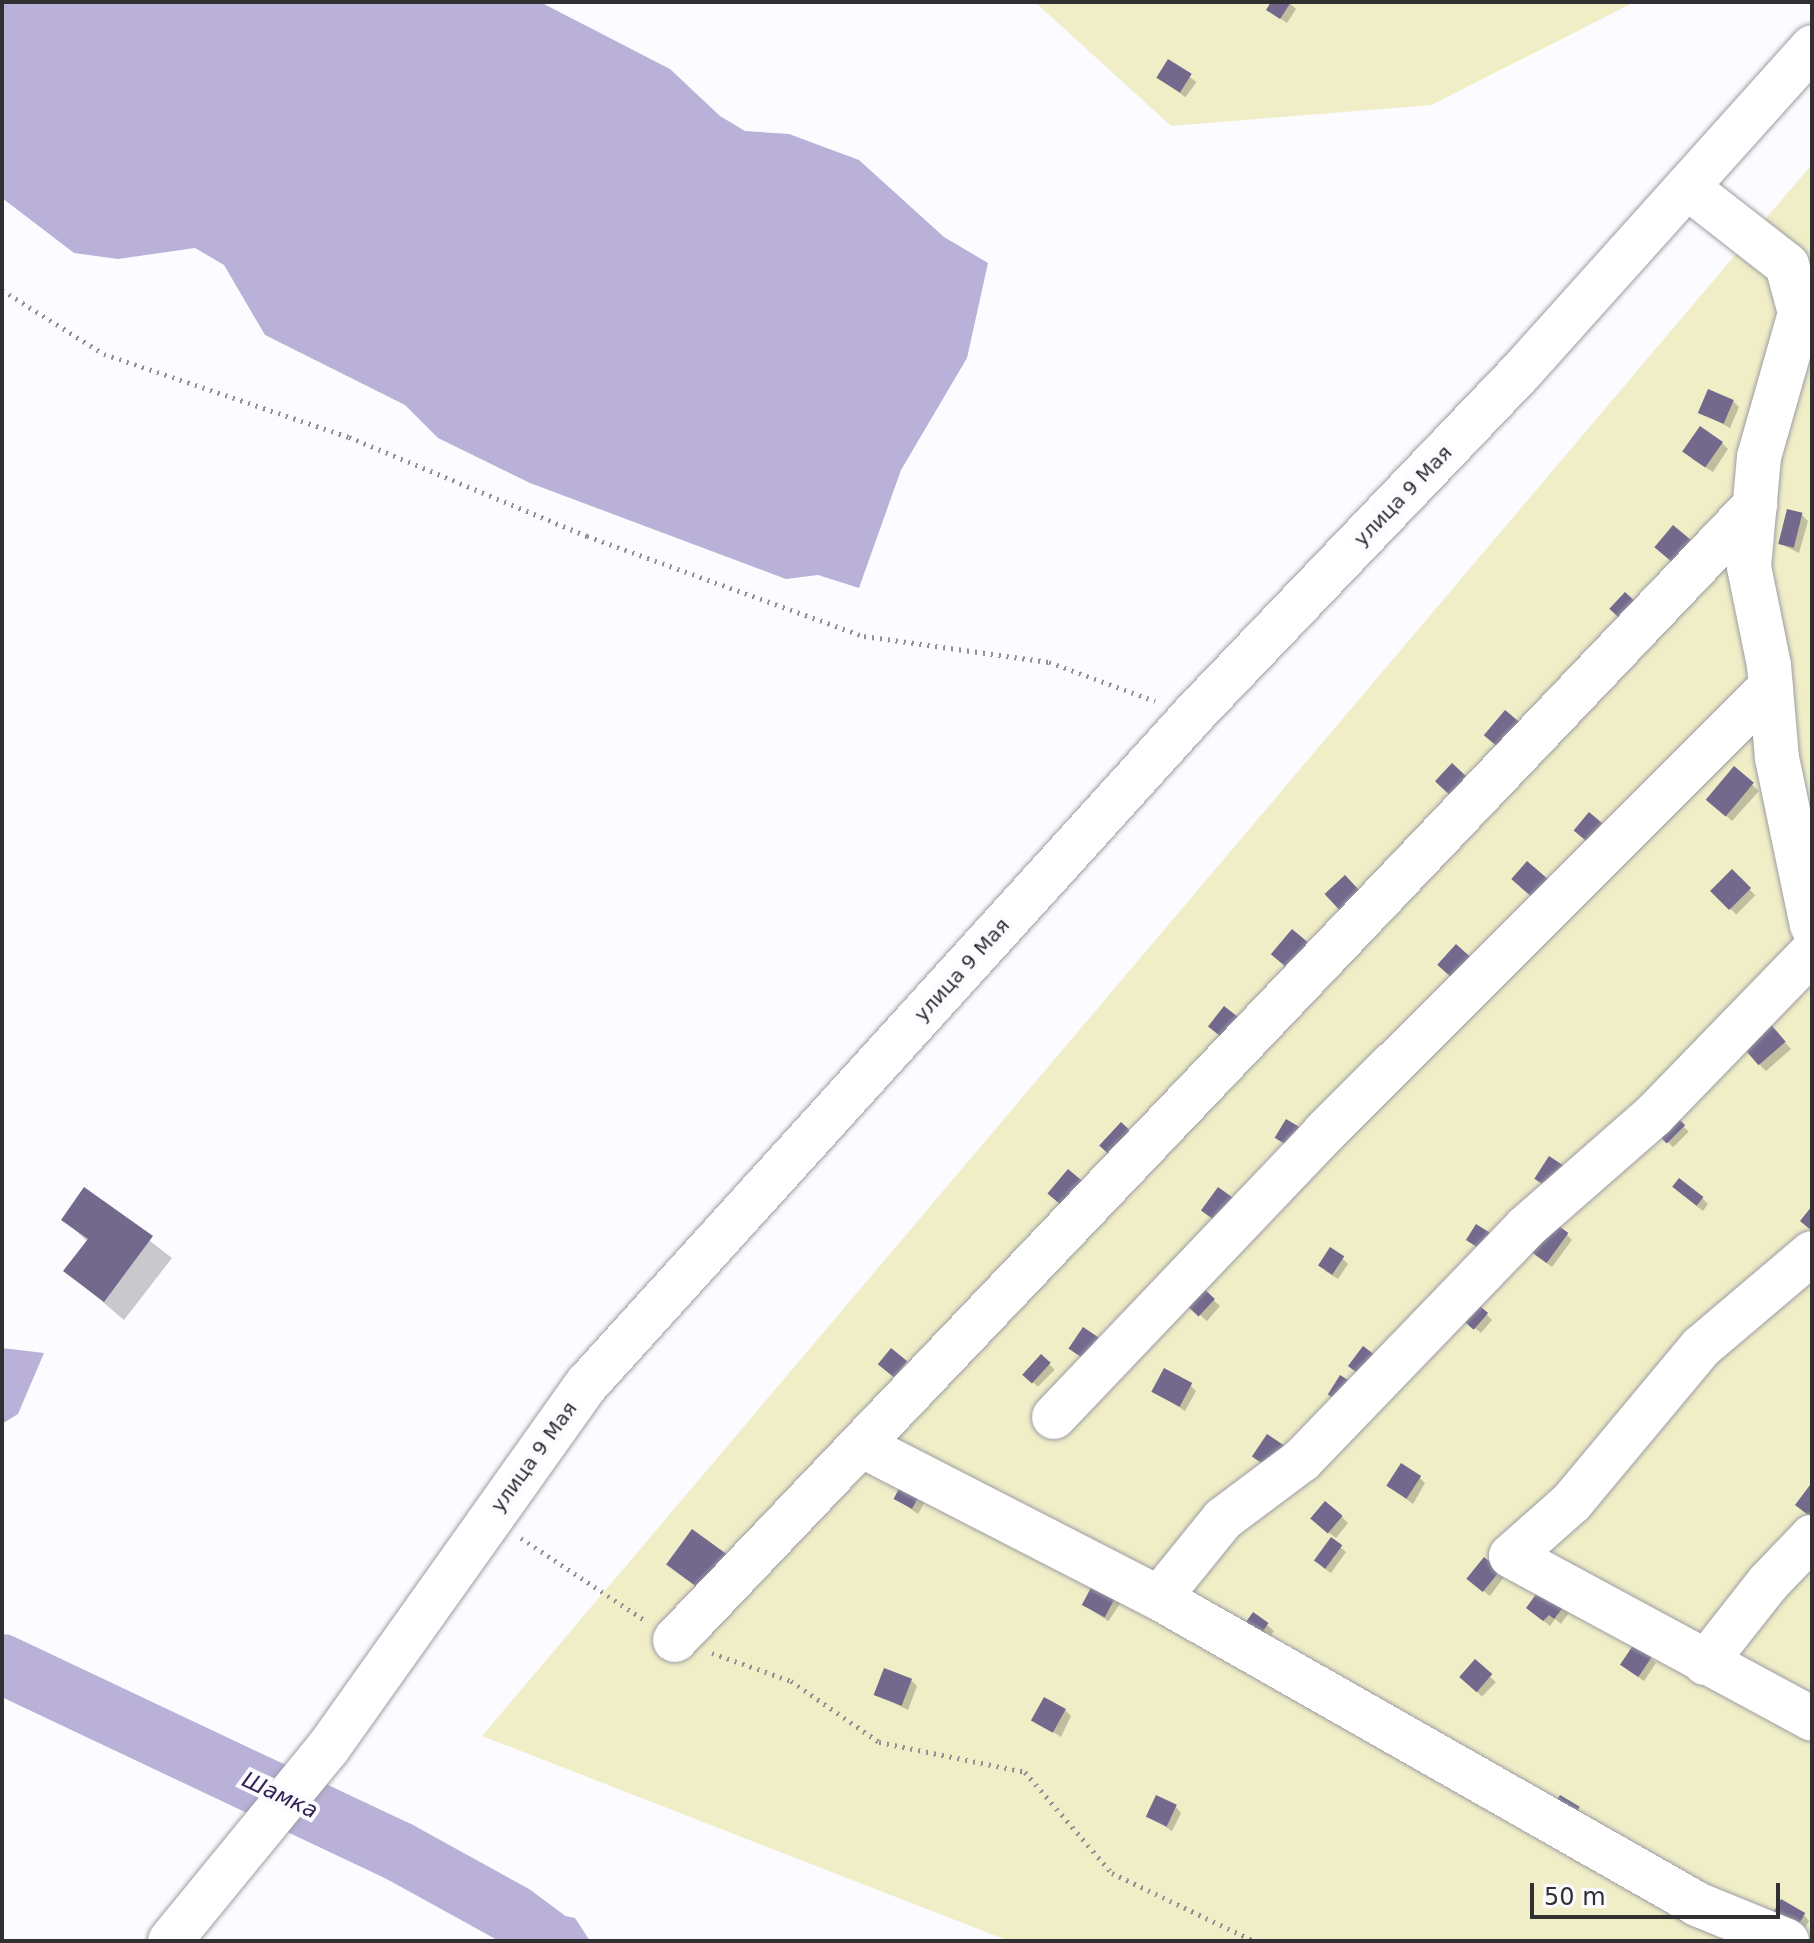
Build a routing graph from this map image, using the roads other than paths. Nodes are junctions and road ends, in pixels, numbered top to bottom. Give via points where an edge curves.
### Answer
1 (1812, 47) edge
2 (1687, 187) junction
3 (1755, 505) junction
4 (1771, 687) junction
5 (1812, 925) edge
6 (1812, 952) edge
7 (1812, 1253) edge
8 (1054, 1417) dead end
9 (861, 1445) junction
10 (1812, 1537) edge
11 (1159, 1598) junction
12 (675, 1640) road end
13 (1705, 1663) junction
14 (1812, 1719) edge
15 (170, 1941) edge
16 (1787, 1941) edge

1 - 2 main road, улица 9 Мая
2 - 3 main road via 1787,265 1800,313 1759,457
2 - 15 main road, улица 9 Мая via 1520,373 1194,714 587,1384 328,1748
3 - 4 main road via 1749,567
3 - 9 main road
4 - 5 main road via 1777,758
4 - 8 main road via 1324,1133
6 - 11 main road via 1654,1115 1525,1228 1302,1460 1223,1519
7 - 13 main road via 1701,1347 1572,1502 1511,1556
9 - 11 main road
9 - 12 main road
10 - 13 main road
11 - 16 main road via 1699,1905
13 - 14 main road

